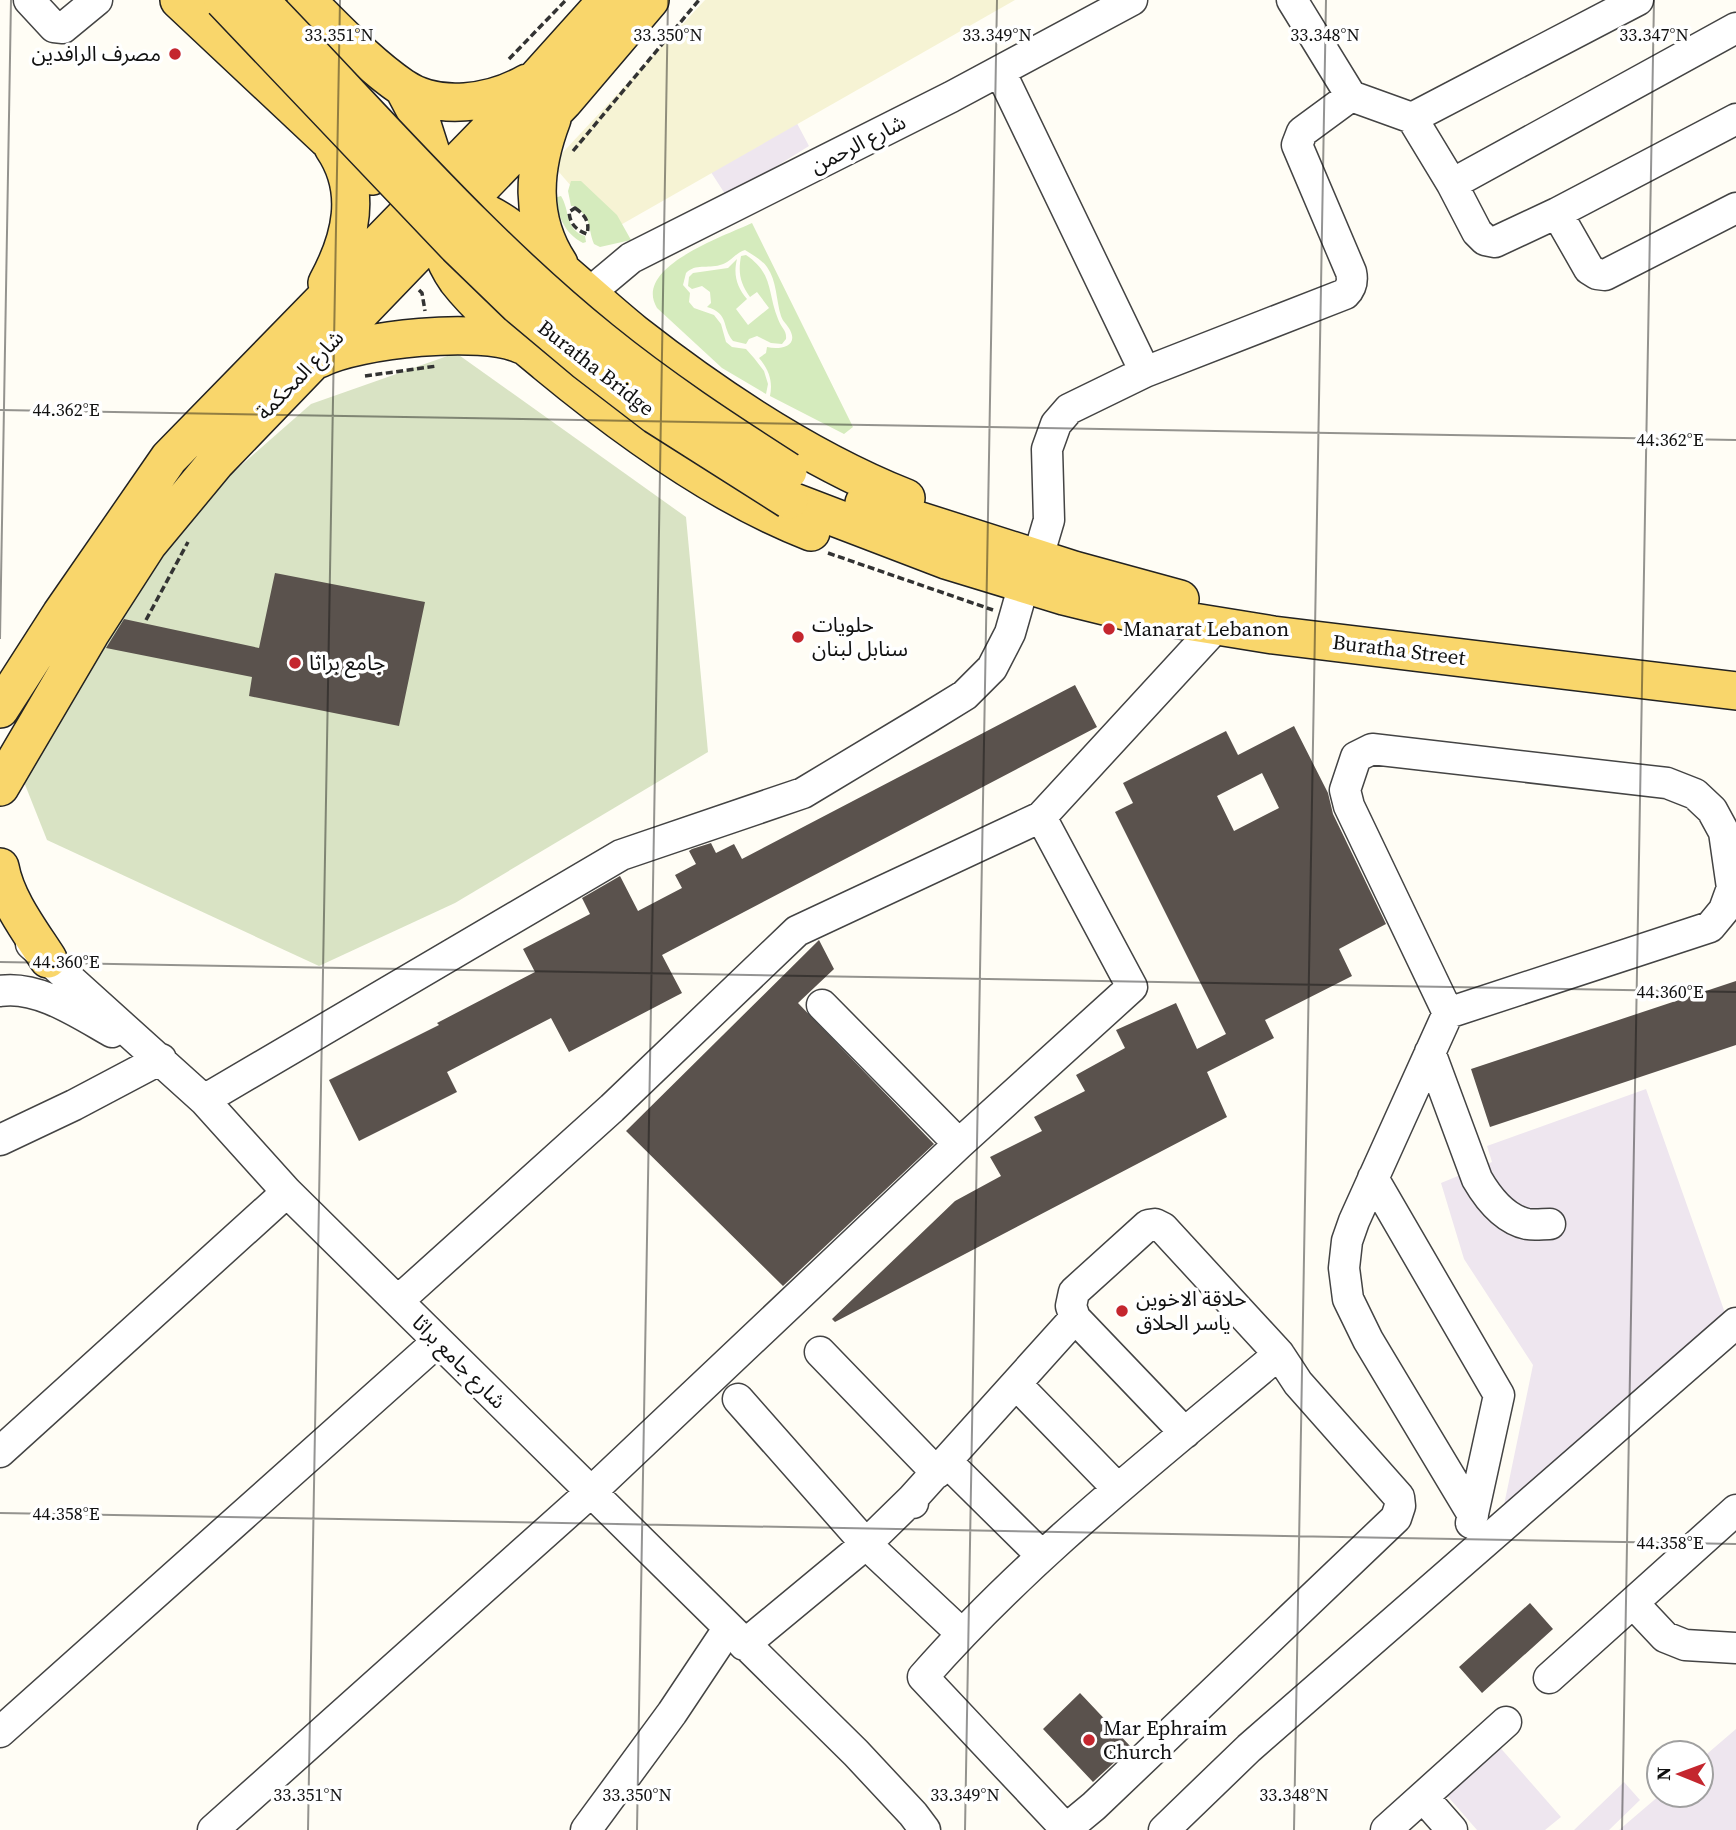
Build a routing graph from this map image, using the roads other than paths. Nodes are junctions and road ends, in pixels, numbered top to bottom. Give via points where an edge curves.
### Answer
1 (29, 0) edge
2 (97, 0) edge
3 (179, 0) edge
4 (223, 0) edge
5 (258, 0) edge
6 (306, 0) edge
7 (607, 0) edge
8 (650, 0) edge
9 (1132, 0) edge
10 (1292, 0) edge
11 (1638, 0) edge
12 (1736, 28) edge
13 (356, 49) junction
14 (1000, 71) junction
15 (552, 88) junction
16 (404, 89) junction
17 (1351, 96) junction
18 (369, 100) dead end
19 (1412, 118) junction
20 (1736, 119) edge
21 (316, 125) junction
22 (372, 176) dead end
23 (459, 184) junction
24 (1452, 184) junction
25 (1736, 208) edge
26 (1557, 213) junction
27 (419, 243) junction
28 (577, 284) junction
29 (312, 309) junction
30 (529, 349) junction
31 (312, 363) junction
32 (1145, 372) junction
33 (796, 491) junction
34 (1041, 547) junction
35 (1069, 583) joint
36 (1128, 599) junction
37 (1017, 607) junction
38 (1216, 627) junction
39 (1736, 672) edge
40 (1736, 691) edge
41 (4, 698) edge
42 (0, 788) edge
43 (1041, 817) junction
44 (0, 867) edge
45 (0, 916) edge
46 (48, 959) junction
47 (0, 991) edge
48 (822, 1005) dead end
49 (1448, 1013) junction
50 (1430, 1052) junction
51 (161, 1059) junction
52 (204, 1100) junction
53 (0, 1140) edge
54 (959, 1144) junction
55 (1373, 1178) junction
56 (288, 1192) junction
57 (1550, 1224) dead end
58 (399, 1300) junction
59 (1075, 1318) junction
60 (1736, 1323) edge
61 (437, 1342) junction
62 (820, 1352) dead end
63 (1279, 1354) junction
64 (1016, 1384) junction
65 (738, 1399) dead end
66 (1185, 1433) junction
67 (0, 1452) edge
68 (942, 1467) junction
69 (1118, 1489) junction
70 (592, 1492) junction
71 (1736, 1510) edge
72 (1472, 1515) junction
73 (866, 1544) junction
74 (1041, 1555) junction
75 (1461, 1561) junction
76 (1633, 1603) junction
77 (961, 1633) junction
78 (736, 1637) junction
79 (1736, 1648) edge
80 (1549, 1678) dead end
81 (1506, 1722) dead end
82 (0, 1732) edge
83 (1423, 1797) junction
84 (925, 1824) edge
85 (219, 1827) edge
86 (1065, 1829) edge
87 (586, 1830) edge
88 (1164, 1830) edge
89 (1386, 1830) edge
90 (1452, 1830) edge

1 - 2 street via 54,27 63,28
3 - 21 main road
4 - 33 main road, Buratha Bridge, bridge via 518,305 655,415
5 - 33 main road, Buratha Bridge, bridge via 466,217 544,291 600,340
6 - 13 main road
7 - 15 main road, شارع المحكمة
8 - 15 main road, شارع المحكمة
9 - 14 street, شارع الرحمن
10 - 17 street
11 - 19 street
12 - 24 street
13 - 16 main road
13 - 18 main road via 371,71
14 - 28 street, شارع الرحمن
14 - 32 street
15 - 16 main road via 459,102
15 - 23 main road, شارع المحكمة
15 - 28 main road via 552,119 536,185 541,229 549,249
16 - 23 main road
17 - 19 street
17 - 32 street via 1302,132 1297,141 1351,272 1350,289
19 - 24 street
20 - 26 street
21 - 22 main road
21 - 29 main road via 340,158 352,204 343,247
23 - 27 main road, شارع المحكمة
23 - 28 main road
24 - 26 street via 1485,240 1495,242
25 - 26 street via 1605,275 1589,269
27 - 29 main road, شارع المحكمة
27 - 30 main road
27 - 31 main road, شارع المحكمة
28 - 30 main road via 545,271 526,270 510,277 502,293 504,312
28 - 34 main road via 682,369 818,458 939,512
29 - 41 main road, شارع المحكمة via 169,458
30 - 31 main road via 499,337 460,335 355,347
30 - 37 main road via 583,394 747,503 801,528
31 - 42 main road, شارع المحكمة via 216,462 148,544
32 - 34 street via 1069,409 1056,424 1047,449 1048,520
33 - 35 main road, Buratha Bridge via 946,560
34 - 36 main road
35 - 36 main road, Buratha Street
36 - 37 main road
36 - 38 main road, Buratha Street
36 - 39 main road, Buratha Street via 1309,625
37 - 52 street via 992,668 965,695 814,787 621,855
38 - 40 main road, Buratha Street
38 - 43 street
43 - 54 street via 1132,987
43 - 58 street via 797,931 612,1108
44 - 46 main road via 22,918
45 - 46 street, شارع جامع براثا
46 - 51 street, شارع جامع براثا
47 - 51 street via 37,994
48 - 54 street
49 - 49 street via 1710,927 1724,910 1732,888 1724,832 1712,810 1695,794 1667,783 1372,749 1356,757 1345,790 1349,806
49 - 50 street
50 - 55 street
50 - 57 street via 1486,1195 1527,1224
51 - 52 street, شارع جامع براثا
51 - 53 street
52 - 56 street, شارع جامع براثا
54 - 70 street
55 - 72 street via 1499,1395
55 - 72 street via 1348,1241 1344,1268 1348,1299
56 - 58 street, شارع جامع براثا
56 - 67 street
58 - 61 street, شارع جامع براثا
59 - 63 street via 1071,1306 1074,1292 1148,1225 1155,1224
59 - 64 street
59 - 66 street
60 - 75 street
61 - 70 street, شارع جامع براثا
61 - 82 street
62 - 68 street
63 - 66 street
63 - 86 street via 1399,1497 1396,1518
64 - 68 street
64 - 69 street
65 - 73 street
66 - 69 street
68 - 73 street
68 - 74 street
69 - 74 street
70 - 78 street, شارع جامع براثا
70 - 85 street
71 - 76 street
72 - 75 street
73 - 77 street
73 - 78 street
74 - 77 street
75 - 88 street via 1249,1748
76 - 79 street via 1665,1637 1685,1645
76 - 80 street
77 - 86 street via 923,1677
78 - 84 street, شارع جامع براثا
78 - 87 street via 672,1713
81 - 83 street
83 - 89 street
83 - 90 street

